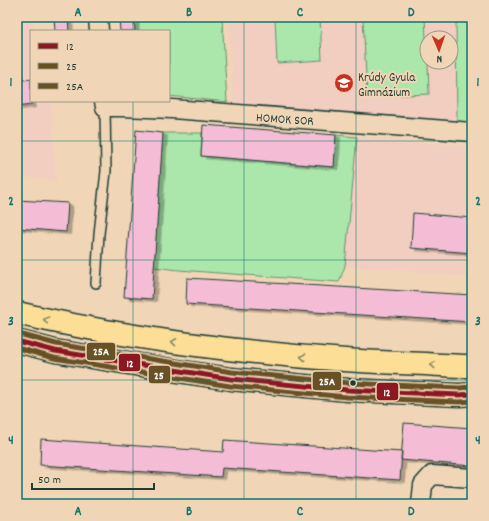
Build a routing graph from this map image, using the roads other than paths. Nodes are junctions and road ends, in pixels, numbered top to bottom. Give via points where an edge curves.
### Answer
1 (98, 17) edge
2 (99, 30) edge
3 (105, 104) edge
4 (472, 132) edge
5 (96, 283) dead end
6 (17, 313) edge
7 (17, 341) edge
8 (472, 366) edge
9 (472, 394) edge
10 (472, 478) edge
11 (422, 504) edge

1 - 2 street
3 - 4 street, HOMOK SOR
3 - 5 lane via 106,171
8 -> 6 main road via 385,363 241,351 171,342
7 - 9 main road via 55,351 232,379 348,390
10 - 11 street via 432,475 423,485

